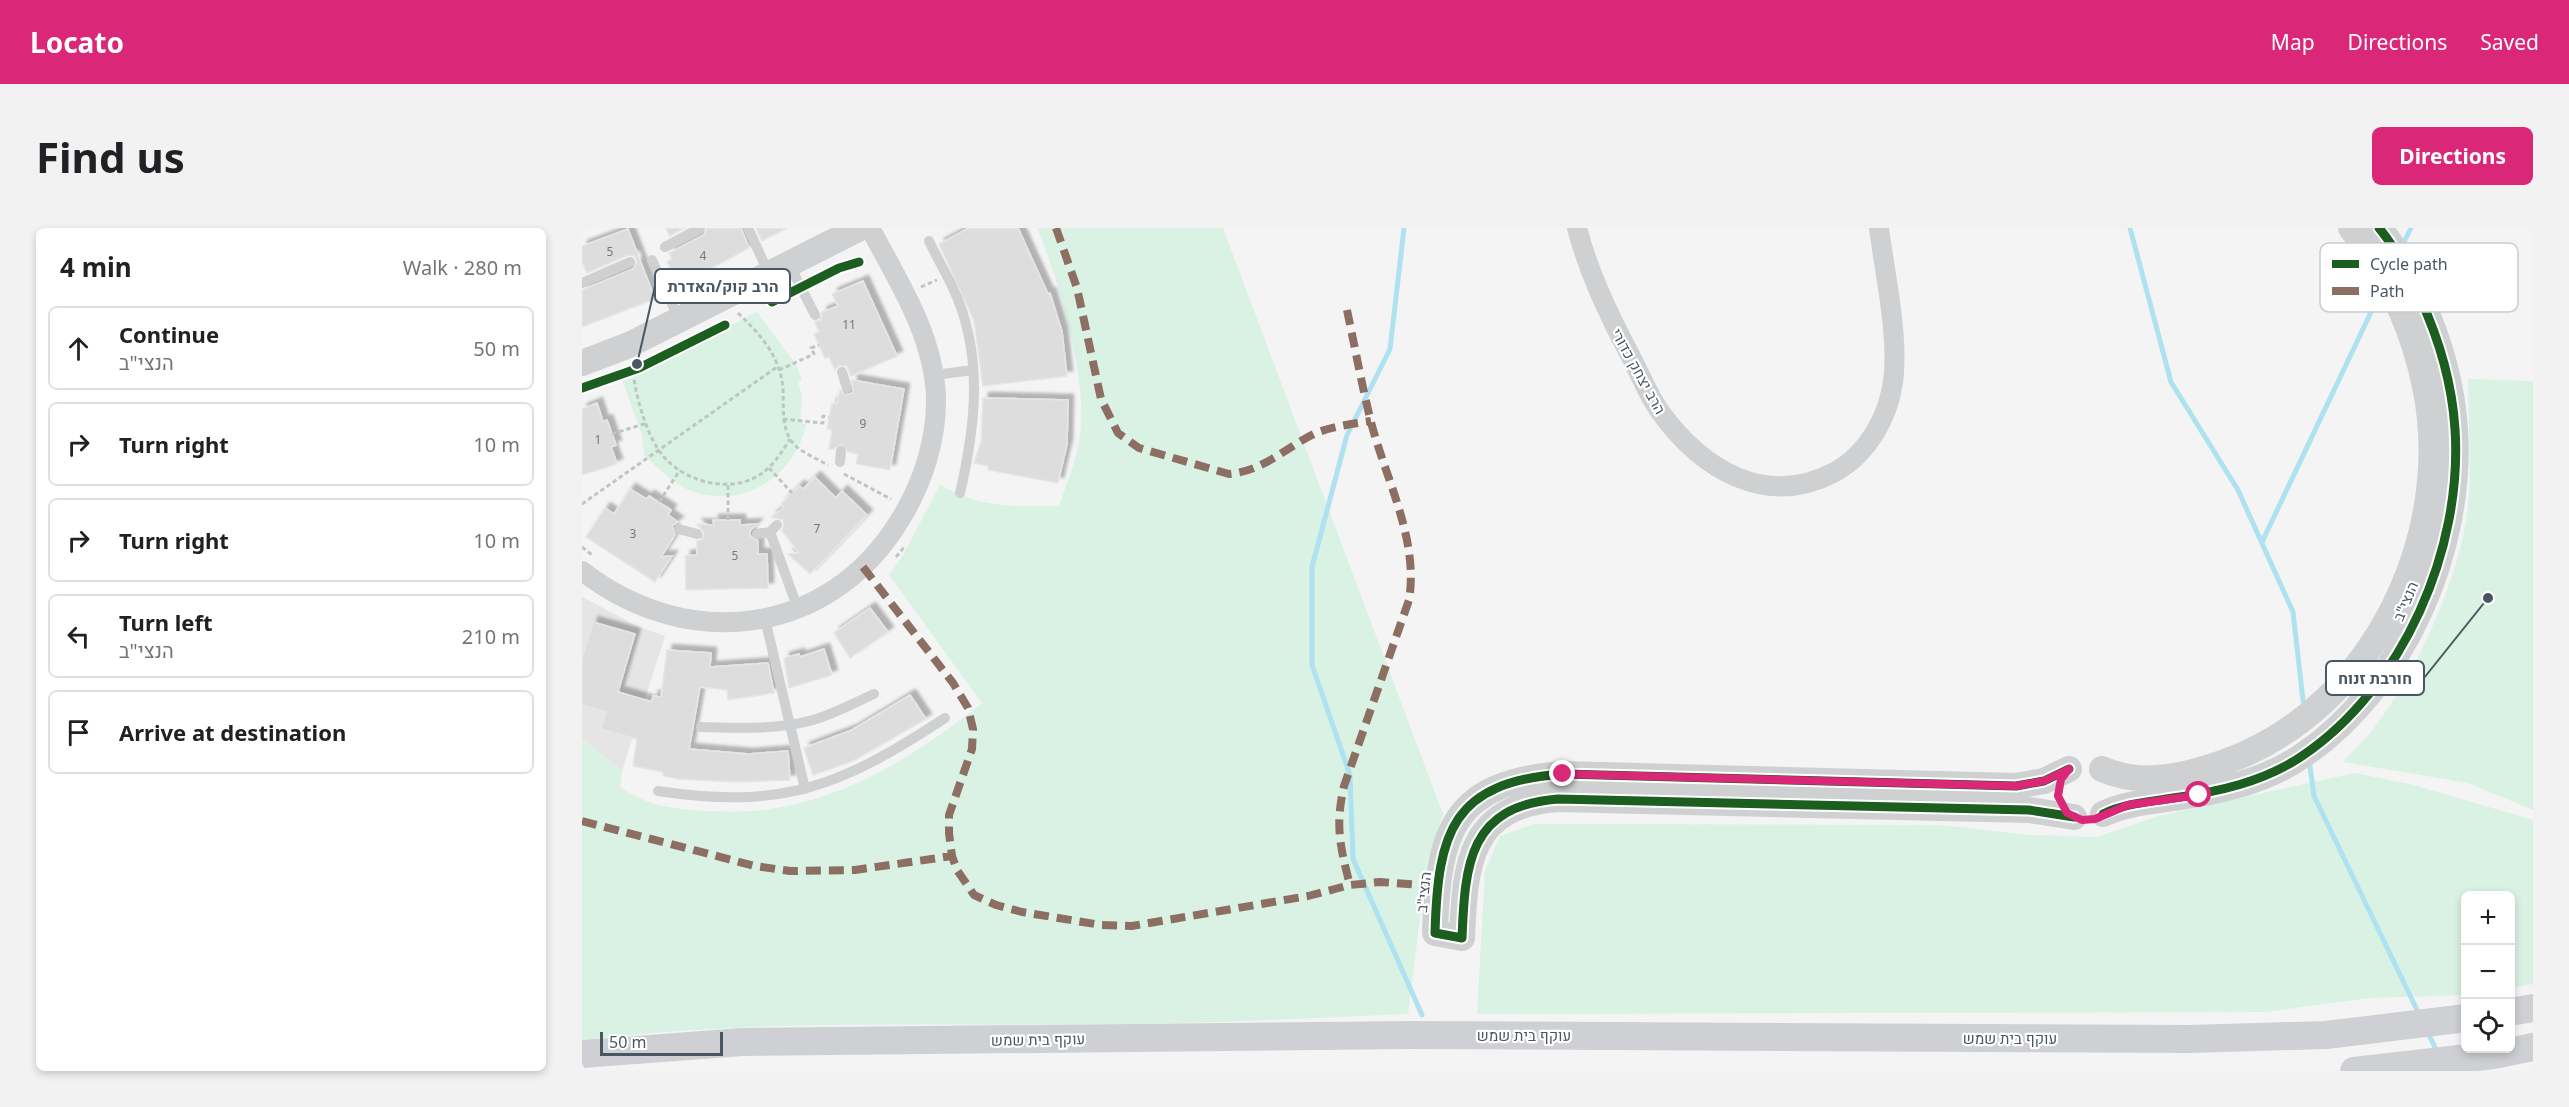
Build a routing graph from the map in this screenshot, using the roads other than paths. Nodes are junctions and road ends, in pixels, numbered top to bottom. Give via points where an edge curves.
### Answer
1 (700, 228) edge
2 (748, 228) edge
3 (860, 228) edge
4 (870, 228) edge
5 (1577, 228) edge
6 (1880, 228) edge
7 (2351, 228) edge
8 (2379, 228) edge
9 (929, 241) dead end
10 (2363, 243) edge
11 (2389, 243) edge
12 (665, 247) dead end
13 (652, 260) dead end
14 (630, 262) dead end
15 (779, 269) junction
16 (582, 283) edge
17 (2402, 312) edge
18 (2426, 312) edge
19 (815, 315) dead end
20 (679, 319) junction
21 (583, 362) edge
22 (973, 370) junction
23 (842, 372) dead end
24 (934, 375) junction
25 (847, 388) dead end
26 (960, 493) dead end
27 (680, 529) dead end
28 (697, 534) dead end
29 (758, 534) dead end
30 (590, 566) edge
31 (798, 609) junction
32 (765, 619) junction
33 (874, 694) dead end
34 (945, 718) dead end
35 (790, 725) junction
36 (701, 727) dead end
37 (2069, 769) junction
38 (2102, 769) junction
39 (805, 789) junction
40 (658, 791) dead end
41 (2103, 814) junction
42 (2074, 818) junction
43 (2533, 1008) edge
44 (2515, 1011) edge
45 (2461, 1019) edge
46 (2533, 1047) edge
47 (582, 1054) edge
48 (2494, 1058) edge
49 (2355, 1071) edge

1 - 12 lane
2 - 15 lane
3 - 15 street
4 - 24 street via 920,327
5 - 6 street, הרב יצחק כדורי via 1609,315 1660,412 1688,446 1719,470 1752,483 1786,486 1817,480 1846,466 1869,442 1886,411 1894,373
7 - 10 street, הנצי"ב
8 - 11 street, הנצי"ב
9 - 22 lane via 952,285 969,340
13 - 20 lane
14 - 16 lane
15 - 19 lane
15 - 20 street
17 - 38 street, הנצי"ב via 2426,387 2431,438 2429,489 2415,556 2383,628 2345,681 2299,724 2277,738 2233,759 2177,775 2131,778
18 - 41 street, הנצי"ב via 2448,377 2455,429 2454,481 2427,592 2385,672 2356,708 2301,757 2229,788 2128,805
20 - 21 street via 632,364
22 - 24 lane
22 - 26 lane via 974,425
23 - 25 lane
24 - 31 street via 935,417 922,478 897,506 887,542 838,588
27 - 28 lane
29 - 31 lane via 773,528
30 - 32 street via 631,602 669,616 719,623
31 - 32 street
32 - 35 lane
33 - 35 lane via 815,719
34 - 39 lane via 872,763
35 - 36 lane via 753,729
35 - 39 lane
37 - 38 street via 2086,764
37 - 42 street via 2061,779 2058,796
37 - 42 street, הנצי"ב via 2044,781 2016,786 1563,774 1506,782 1485,792 1456,822 1438,884 1435,933 1462,938 1468,871 1481,837 1502,813 1536,801 2029,810
38 - 41 street via 2111,778 2114,792 2112,804
39 - 40 lane via 731,799
41 - 42 street via 2091,820
43 - 44 main road
45 - 47 main road, עוקף בית שמש via 2326,1035 2190,1039 1411,1035 742,1042
46 - 48 main road
48 - 49 main road

